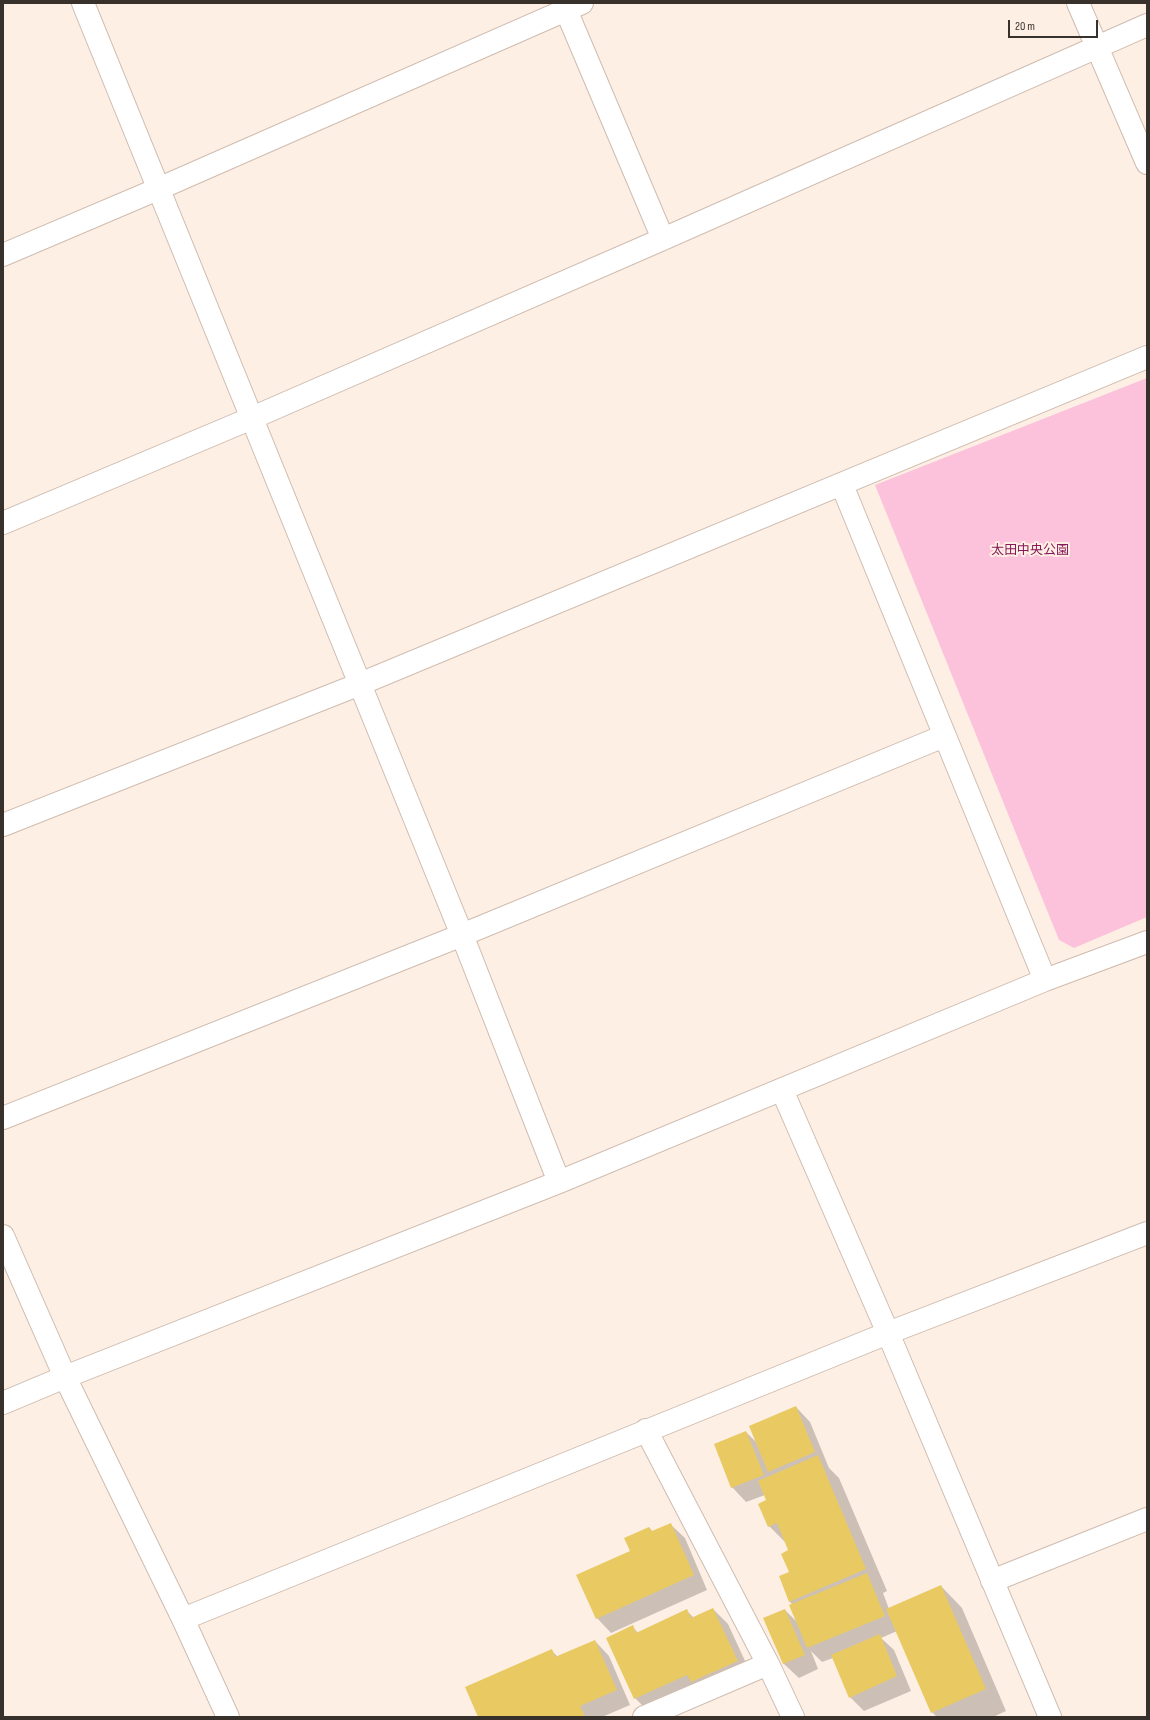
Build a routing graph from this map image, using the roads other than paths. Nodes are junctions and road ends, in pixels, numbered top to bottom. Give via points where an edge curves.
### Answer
1 (83, 3) edge
2 (1078, 3) edge
3 (574, 6) edge
4 (1147, 25) edge
5 (1097, 46) junction
6 (1147, 163) edge
7 (158, 189) junction
8 (663, 239) junction
9 (3, 255) edge
10 (1147, 357) edge
11 (252, 418) junction
12 (842, 485) junction
13 (3, 523) edge
14 (360, 684) junction
15 (944, 736) junction
16 (3, 825) edge
17 (462, 935) junction
18 (1147, 942) edge
19 (1045, 980) junction
20 (782, 1090) junction
21 (3, 1118) edge
22 (559, 1182) junction
23 (1147, 1233) edge
24 (3, 1236) edge
25 (888, 1333) junction
26 (65, 1377) junction
27 (3, 1403) edge
28 (646, 1430) junction
29 (1147, 1519) edge
30 (992, 1581) junction
31 (183, 1619) junction
32 (768, 1664) junction
33 (228, 1717) edge
34 (644, 1717) edge
35 (793, 1717) edge
36 (1050, 1717) edge

1 - 7 street
2 - 5 street
3 - 7 street
3 - 8 street
4 - 5 street
5 - 6 street
5 - 8 street
7 - 9 street
7 - 11 street
8 - 11 street
10 - 12 street
11 - 13 street
11 - 14 street
12 - 14 street
12 - 15 street
14 - 16 street
14 - 17 street
15 - 17 street
15 - 19 street
17 - 21 street
17 - 22 street
18 - 19 street
19 - 20 street
20 - 22 street
20 - 25 street
22 - 26 street
23 - 25 street
24 - 26 street
25 - 28 street
25 - 30 street
26 - 27 street
26 - 31 street
28 - 31 street
28 - 32 street
29 - 30 street
30 - 36 street
31 - 33 street
32 - 34 street
32 - 35 street

